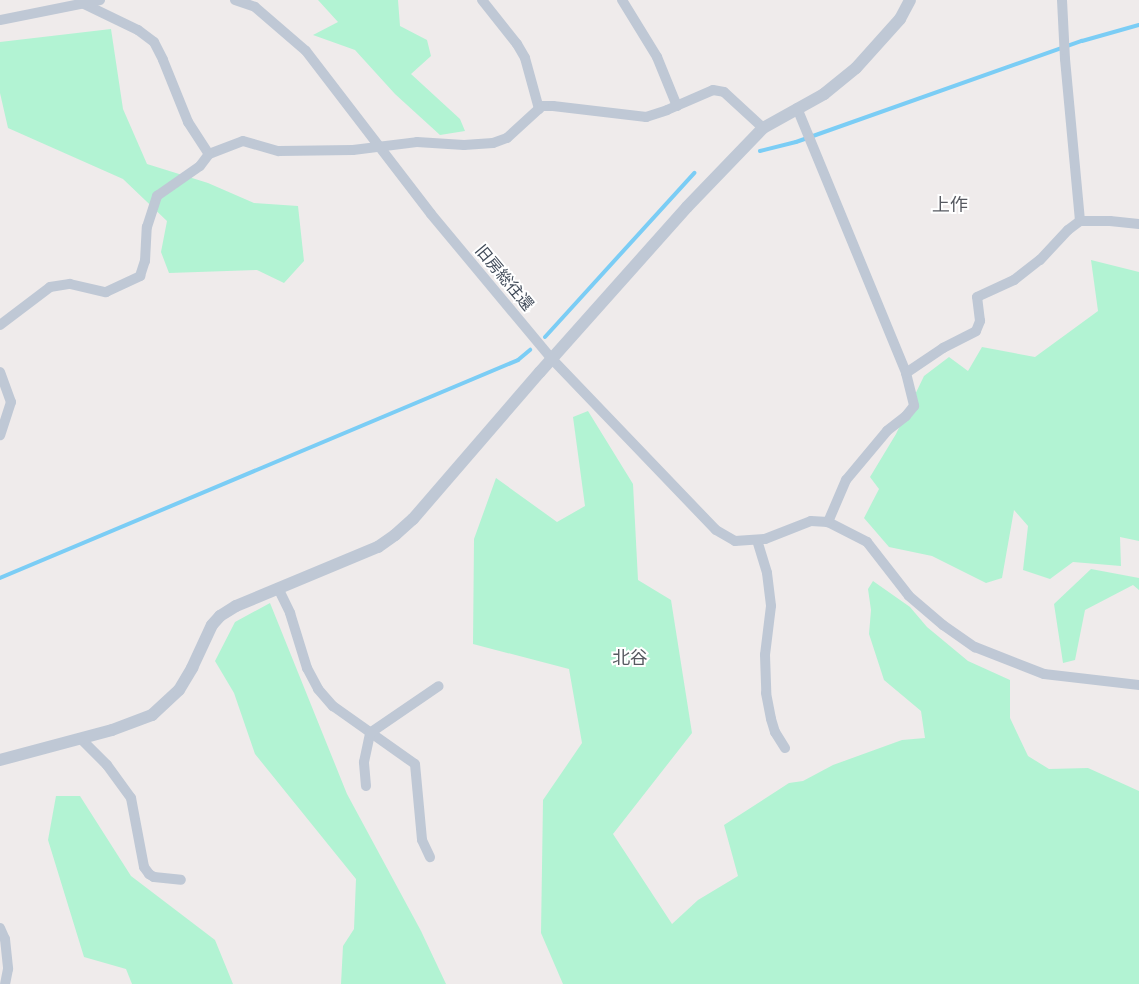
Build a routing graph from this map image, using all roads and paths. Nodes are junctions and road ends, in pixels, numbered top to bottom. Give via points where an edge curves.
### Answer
1 (100, 0) edge
2 (235, 0) edge
3 (482, 0) edge
4 (622, 0) edge
5 (910, 0) edge
6 (1062, 0) edge
7 (82, 3) junction
8 (0, 20) edge
9 (677, 106) junction
10 (797, 108) junction
11 (539, 109) junction
12 (763, 128) junction
13 (379, 148) junction
14 (209, 154) junction
15 (1080, 221) junction
16 (1139, 224) edge
17 (0, 325) edge
18 (551, 358) junction
19 (0, 372) edge
20 (906, 373) junction
21 (0, 435) edge
22 (828, 522) junction
23 (757, 540) junction
24 (278, 588) junction
25 (1139, 685) edge
26 (439, 686) dead end
27 (370, 733) junction
28 (80, 738) junction
29 (785, 748) dead end
30 (0, 760) edge
31 (366, 786) dead end
32 (430, 857) dead end
33 (181, 880) dead end
34 (0, 928) edge
35 (5, 984) edge

1 - 7 street
2 - 13 street, 旧房総往還 via 255,7 306,51
3 - 11 street via 525,58
4 - 9 street via 657,57
5 - 10 street via 900,18 856,68 824,94
6 - 15 street
7 - 8 street
7 - 14 street via 138,30 154,42 188,122
9 - 11 street via 646,117 553,106
9 - 12 street via 713,90 724,92
10 - 12 street
10 - 20 street
11 - 13 street via 507,138 493,143 464,146 417,142
12 - 18 street
13 - 14 street via 279,151 243,142
13 - 18 street, 旧房総往還
14 - 17 street via 200,166 157,196 147,227 145,261 140,276 106,292 70,284 50,288
15 - 16 street via 1110,220
15 - 20 street via 1014,280 977,297 980,320 976,331
18 - 23 street, 旧房総往還 via 716,530 735,541
18 - 24 street via 413,519 395,535 378,547
19 - 21 street via 10,402
20 - 22 street via 914,406 887,431 846,480
22 - 23 street, 旧房総往還 via 811,521
22 - 25 street via 867,542 909,596 975,647 1044,674
23 - 29 street via 767,573 771,606 765,655 766,693 770,718
24 - 27 street via 318,689 333,706
24 - 28 street via 220,616 179,690 152,715
26 - 27 street
27 - 31 street via 364,762
27 - 32 street via 415,764 422,840
28 - 30 street
28 - 33 street via 107,765 131,798 144,866 149,874 154,878
34 - 35 street via 5,939 8,969

